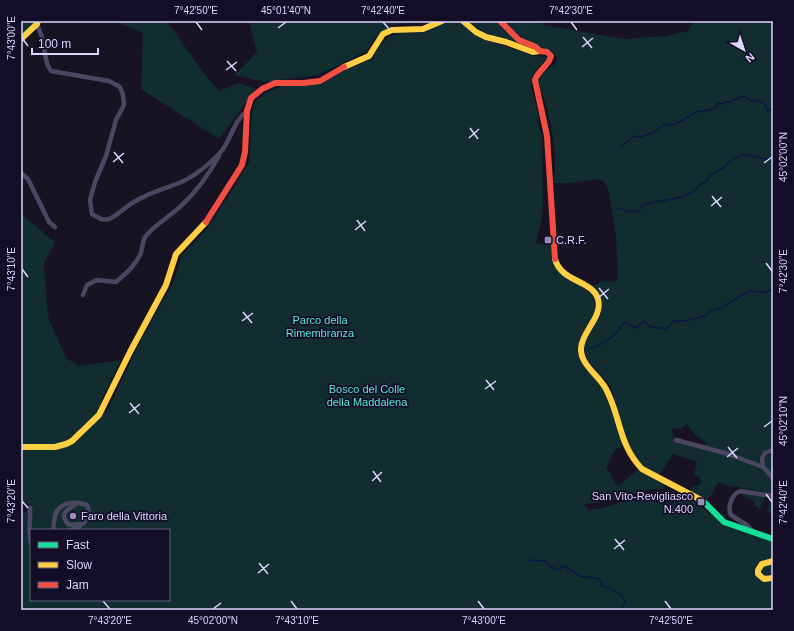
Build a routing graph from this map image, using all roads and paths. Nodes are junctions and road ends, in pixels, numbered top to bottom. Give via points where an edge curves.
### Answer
1 (442, 21) edge
2 (463, 21) edge
3 (500, 21) edge
4 (38, 22) edge
5 (21, 39) edge
6 (540, 51) junction
7 (247, 111) junction
8 (220, 153) junction
9 (21, 173) edge
10 (55, 227) dead end
11 (83, 295) dead end
12 (676, 440) dead end
13 (21, 447) edge
14 (773, 450) edge
15 (763, 467) junction
16 (773, 478) edge
17 (773, 495) edge
18 (78, 503) junction
19 (30, 508) dead end
20 (82, 524) junction
21 (53, 529) edge
22 (74, 529) edge
23 (753, 532) junction
24 (773, 539) edge
25 (30, 540) edge
26 (773, 561) edge
27 (773, 578) edge

1 - 7 street via 423,29 387,31 369,56 348,64 320,81 270,85 251,98
2 - 6 street via 486,37 533,52
3 - 6 street via 517,38
4 - 5 street
4 - 8 street via 47,64 51,71 109,81 120,87 123,96 124,105 116,120 90,200 92,214 99,219 107,219 118,214 134,202 202,170
6 - 23 street via 551,56 550,62 537,74 535,80 547,135 556,264 562,272 593,292 598,300 594,319 582,339 582,357 606,388 624,443 636,465 702,500 724,522
7 - 8 street via 241,116
7 - 13 street via 242,165 207,221 176,254 166,285 99,415 66,444 55,447
8 - 11 street via 198,189 144,238 141,254 132,268 116,282 96,280 87,285
9 - 10 street via 28,179 49,222
12 - 15 street via 725,453
14 - 15 street via 763,455
15 - 16 street
17 - 23 street via 740,490 733,496 729,506 731,515
18 - 20 street via 88,507 88,515
18 - 20 street via 64,512 64,518 69,525
18 - 21 street via 68,504 58,510
19 - 25 street
20 - 22 street
23 - 24 street
26 - 27 street via 762,564 758,572 764,579

